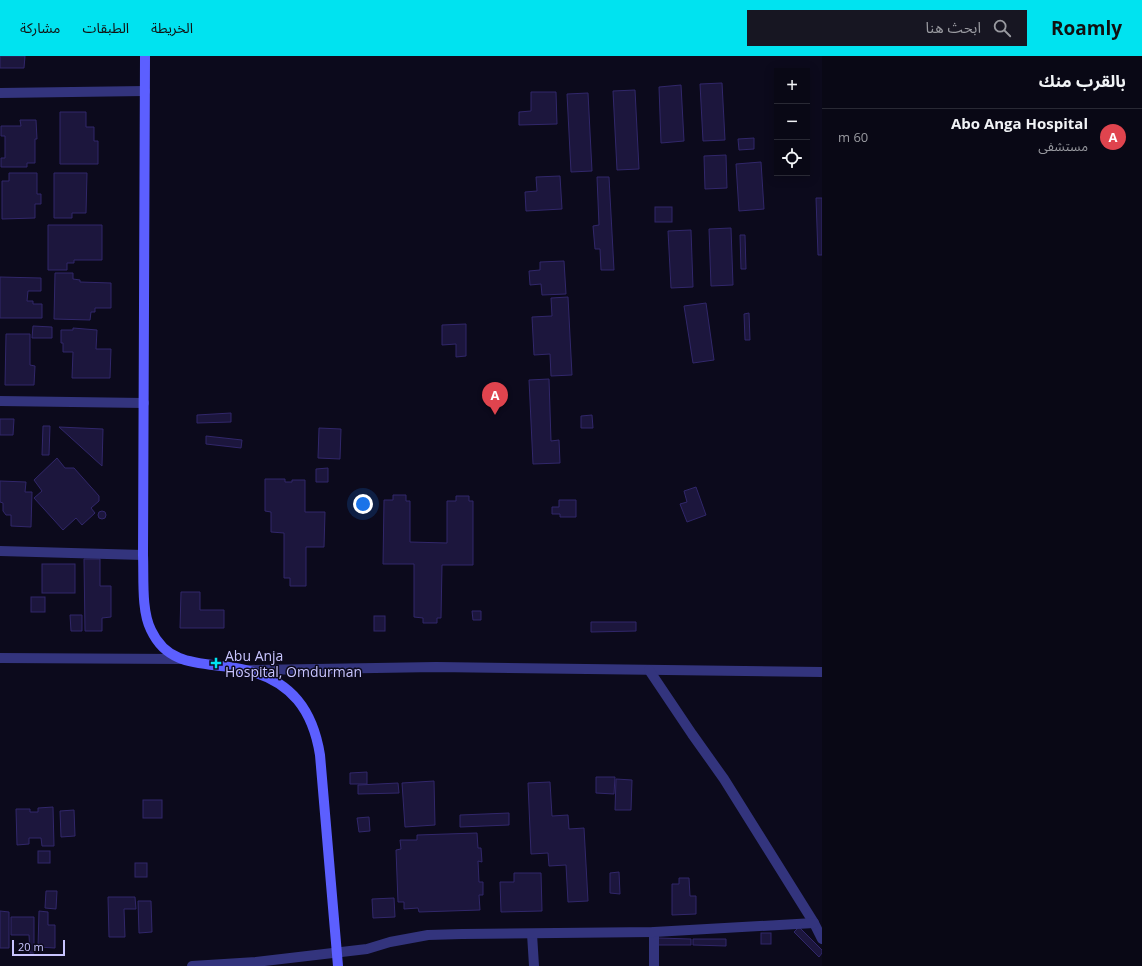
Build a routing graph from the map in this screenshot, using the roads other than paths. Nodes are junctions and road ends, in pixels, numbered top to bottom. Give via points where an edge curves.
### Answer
1 (145, 56) edge
2 (144, 92) junction
3 (0, 93) edge
4 (0, 401) edge
5 (144, 403) junction
6 (0, 551) edge
7 (143, 555) junction
8 (0, 658) edge
9 (180, 659) junction
10 (245, 670) junction
11 (649, 670) junction
12 (822, 672) edge
13 (814, 923) junction
14 (654, 932) junction
15 (532, 934) junction
16 (822, 939) edge
17 (338, 952) junction
18 (256, 964) edge
19 (192, 966) edge
20 (338, 966) edge
21 (534, 966) edge
22 (654, 966) edge

1 - 2 street
2 - 3 street
2 - 5 street
4 - 5 street
5 - 7 street
6 - 7 street
7 - 9 street via 146,616 158,642
8 - 9 street
9 - 10 street
10 - 11 street via 436,667
10 - 17 street via 262,674 277,682 303,706 312,721 320,755
11 - 12 street
11 - 13 street via 724,779
13 - 14 street
13 - 16 street
14 - 15 street
14 - 22 street
15 - 17 street via 428,936
15 - 21 street
17 - 18 street
17 - 20 street
18 - 19 street

